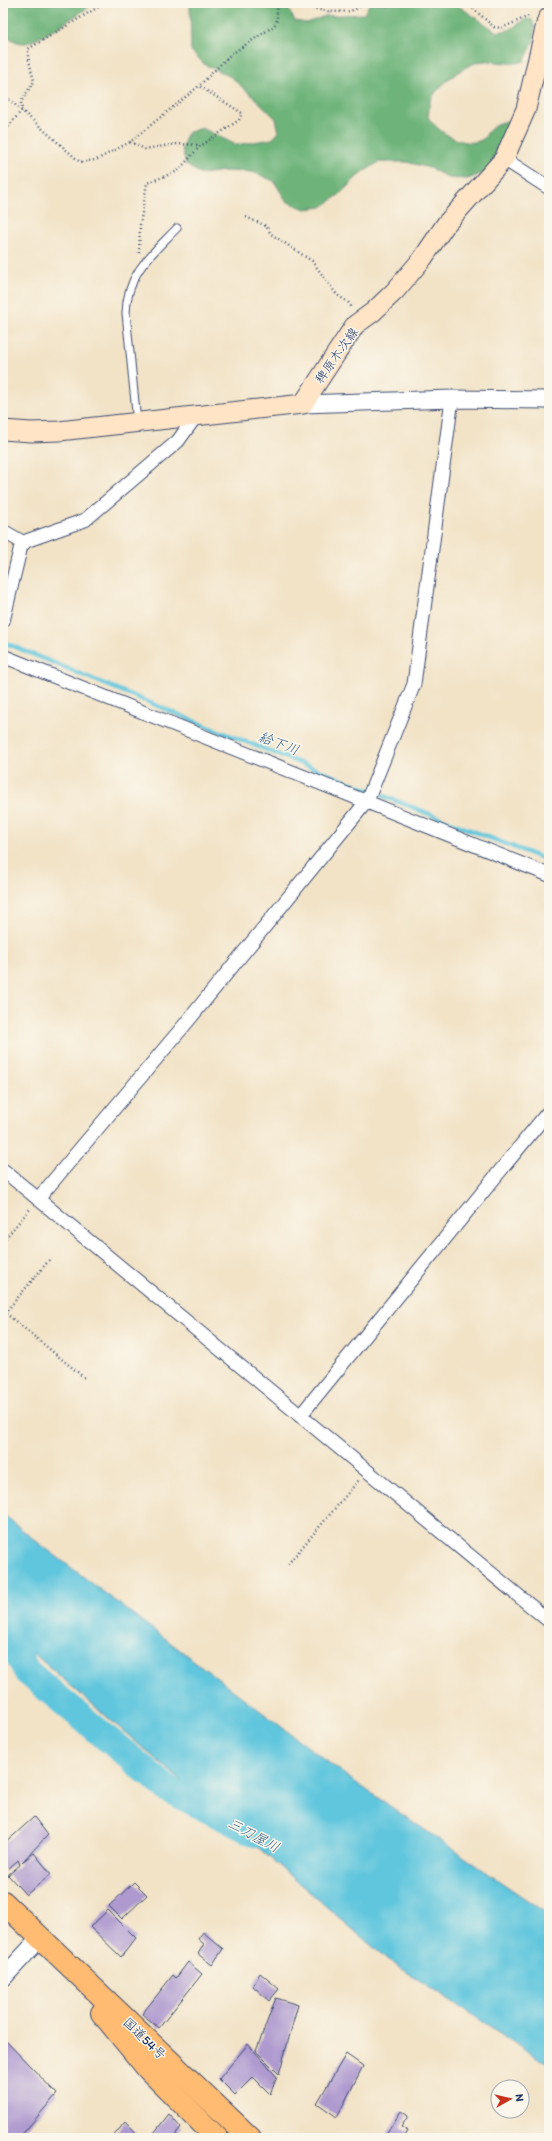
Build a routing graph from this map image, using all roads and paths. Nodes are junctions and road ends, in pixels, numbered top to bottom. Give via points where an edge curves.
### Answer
1 (105, 3) edge
2 (277, 3) edge
3 (301, 3) edge
4 (363, 3) edge
5 (467, 3) edge
6 (548, 18) edge
7 (199, 86) junction
8 (3, 94) edge
9 (22, 110) junction
10 (3, 133) edge
11 (130, 142) junction
12 (199, 147) junction
13 (504, 159) junction
14 (549, 188) edge
15 (246, 217) dead end
16 (177, 228) dead end
17 (140, 267) junction
18 (361, 321) junction
19 (452, 399) junction
20 (549, 400) edge
21 (304, 404) junction
22 (196, 416) junction
23 (137, 423) junction
24 (3, 430) edge
25 (3, 532) edge
26 (24, 543) junction
27 (3, 621) edge
28 (3, 656) edge
29 (370, 793) junction
30 (549, 875) edge
31 (549, 1111) edge
32 (3, 1170) edge
33 (38, 1199) junction
34 (3, 1241) edge
35 (50, 1258) dead end
36 (4, 1312) edge
37 (86, 1379) dead end
38 (300, 1416) junction
39 (366, 1471) junction
40 (288, 1564) dead end
41 (549, 1621) edge
42 (3, 1902) edge
43 (40, 1938) junction
44 (3, 1978) edge
45 (217, 2138) edge
46 (250, 2138) edge

1 - 9 path via 28,49 34,81 21,102
2 - 7 path via 277,20 274,26 230,55
3 - 4 path via 306,7 337,12 354,10
5 - 6 path via 494,26 502,28 530,14
6 - 13 main road, 稗原木次線 via 526,109
7 - 11 path
7 - 12 path via 242,113 239,120
8 - 9 path
9 - 10 path
9 - 11 path via 80,162 106,155
11 - 12 path via 145,149 177,144
12 - 17 path via 178,171 146,183 140,225
13 - 14 street
13 - 18 main road, 稗原木次線 via 446,224 423,258 395,291
15 - 18 path via 266,226 271,234 312,261
16 - 17 lane
17 - 23 lane via 129,290 126,313
18 - 21 main road, 稗原木次線 via 344,339
19 - 20 street
19 - 21 street
19 - 29 street via 414,684
21 - 22 main road
22 - 23 main road
22 - 26 street via 178,441 85,520
23 - 24 main road via 52,431
25 - 26 street
26 - 27 street via 21,546
28 - 29 street
29 - 30 street
29 - 33 street via 353,821
31 - 38 street
32 - 33 street
33 - 34 path
33 - 38 street
35 - 36 path
36 - 37 path
38 - 39 street
39 - 40 path
39 - 41 street
42 - 43 highway, 国道54号
43 - 44 street
43 - 45 highway, 国道54号 via 148,2068
43 - 46 highway, 国道54号

